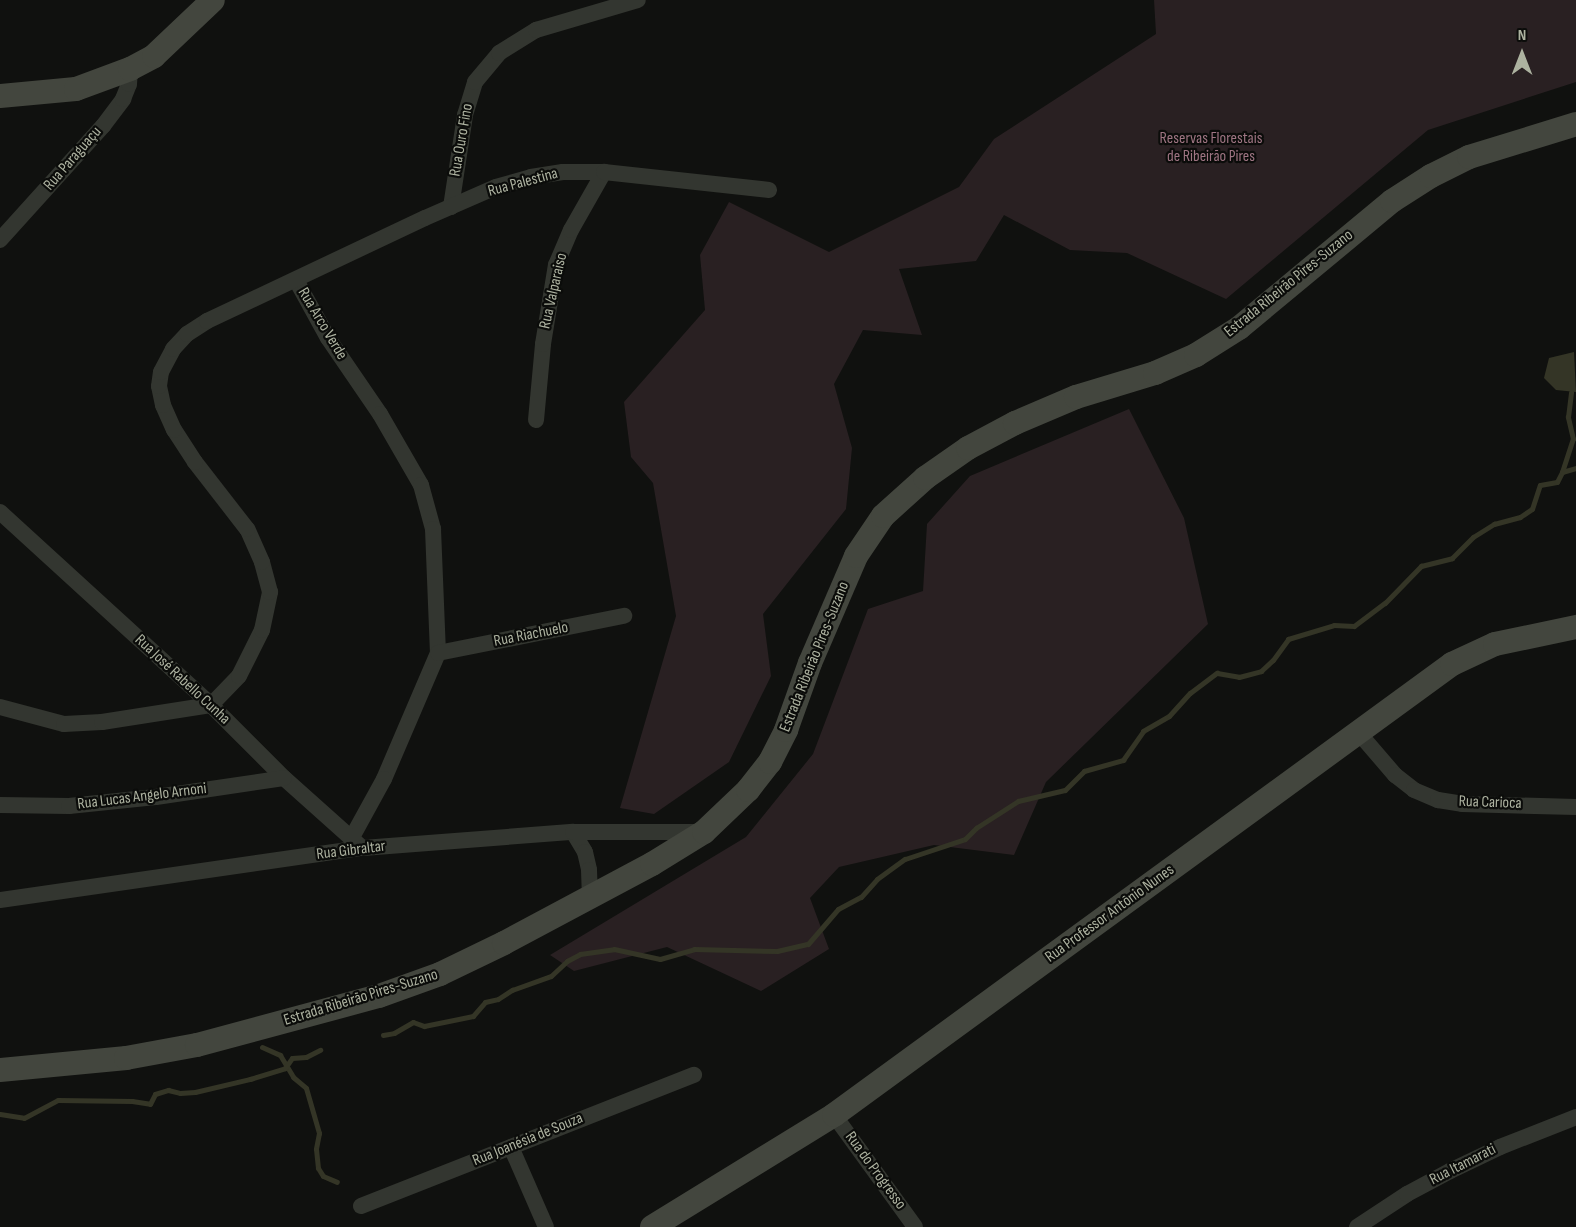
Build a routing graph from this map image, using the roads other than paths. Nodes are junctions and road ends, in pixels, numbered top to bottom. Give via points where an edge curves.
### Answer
1 (213, 0) edge
2 (638, 0) edge
3 (130, 69) junction
4 (0, 96) edge
5 (1576, 124) edge
6 (604, 172) junction
7 (769, 190) dead end
8 (451, 207) junction
9 (0, 240) edge
10 (296, 280) junction
11 (536, 420) dead end
12 (0, 512) edge
13 (624, 616) dead end
14 (1576, 627) edge
15 (438, 653) junction
16 (211, 705) junction
17 (0, 707) edge
18 (1358, 732) junction
19 (284, 778) junction
20 (0, 805) edge
21 (1576, 807) edge
22 (573, 832) junction
23 (704, 832) junction
24 (357, 843) junction
25 (590, 898) junction
26 (0, 900) edge
27 (0, 1070) edge
28 (694, 1075) dead end
29 (834, 1115) junction
30 (1576, 1117) edge
31 (511, 1147) junction
32 (361, 1206) dead end
33 (546, 1227) edge
34 (652, 1227) edge
35 (915, 1227) edge
36 (1357, 1227) edge

1 - 3 main road via 154,56
2 - 8 street, Rua Ouro Fino via 536,30 499,53 475,82 465,115
3 - 4 main road via 76,89
3 - 9 street, Rua Paraguaçu via 123,99 103,126
5 - 23 main road, Estrada Ribeirão Pires-Suzano via 1469,157 1431,176 1392,201 1239,328 1196,355 1015,423 968,448 925,478 883,516 856,556 770,762 748,790
6 - 7 street, Rua Palestina
6 - 8 street, Rua Palestina via 531,177 495,187
6 - 11 street, Rua Valparaiso via 556,265
8 - 10 street, Rua Palestina
10 - 15 street, Rua Arco Verde via 421,485 433,529
10 - 16 street, Rua Arco Verde via 187,334 173,349 161,372 163,405 174,430 247,529 270,592 262,630 239,676
12 - 16 street, Rua José Rabello Cunha
13 - 15 street, Rua Riachuelo
14 - 18 main road, Rua Professor Antônio Nunes via 1475,652 1452,664
15 - 24 street, Rua Arco Verde
16 - 17 street via 64,724
16 - 19 street, Rua José Rabello Cunha
18 - 21 street, Rua Carioca via 1395,775 1414,790 1438,800
18 - 29 main road, Rua Professor Antônio Nunes
19 - 20 street, Rua Lucas Angelo Arnoni via 69,806
19 - 24 street, Rua José Rabello Cunha
22 - 23 street, Rua Gibraltar
22 - 24 street, Rua Gibraltar
22 - 25 street via 585,852
23 - 25 main road, Estrada Ribeirão Pires-Suzano
24 - 26 street, Rua Gibraltar
25 - 27 main road, Estrada Ribeirão Pires-Suzano via 440,974 379,996 197,1045 126,1058
28 - 31 street, Rua Joanésia de Souza
29 - 34 main road, Rua Professor Antônio Nunes
29 - 35 street, Rua do Progresso
30 - 36 street, Rua Itamarati via 1450,1171
31 - 32 street, Rua Joanésia de Souza
31 - 33 street

